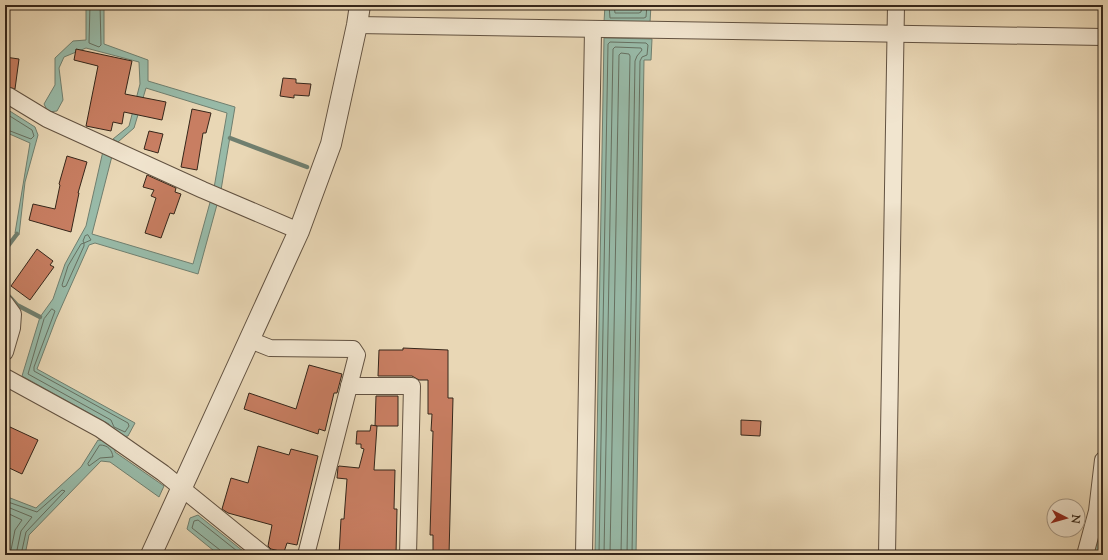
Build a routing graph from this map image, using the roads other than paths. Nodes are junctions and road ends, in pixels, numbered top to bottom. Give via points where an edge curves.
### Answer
1 (360, 5) edge
2 (896, 5) edge
3 (357, 25) junction
4 (594, 30) junction
5 (896, 34) junction
6 (1103, 37) edge
7 (5, 95) edge
8 (299, 231) junction
9 (5, 303) edge
10 (250, 340) junction
11 (5, 352) edge
12 (5, 377) edge
13 (349, 386) junction
14 (1103, 460) edge
15 (181, 488) junction
16 (151, 555) edge
17 (264, 555) edge
18 (306, 555) edge
19 (408, 555) edge
20 (584, 555) edge
21 (887, 555) edge
22 (1085, 555) edge

1 - 3 street
2 - 5 street
3 - 4 street
3 - 8 street via 331,144
4 - 5 street
4 - 20 street
5 - 6 street
5 - 21 street
7 - 8 street via 47,119
8 - 10 street
9 - 11 street via 13,314
10 - 13 street via 270,348 353,349 357,355
10 - 15 street
12 - 15 street via 100,429
13 - 18 street
13 - 19 street via 412,386
14 - 22 street via 1097,511
15 - 16 street
15 - 17 street

